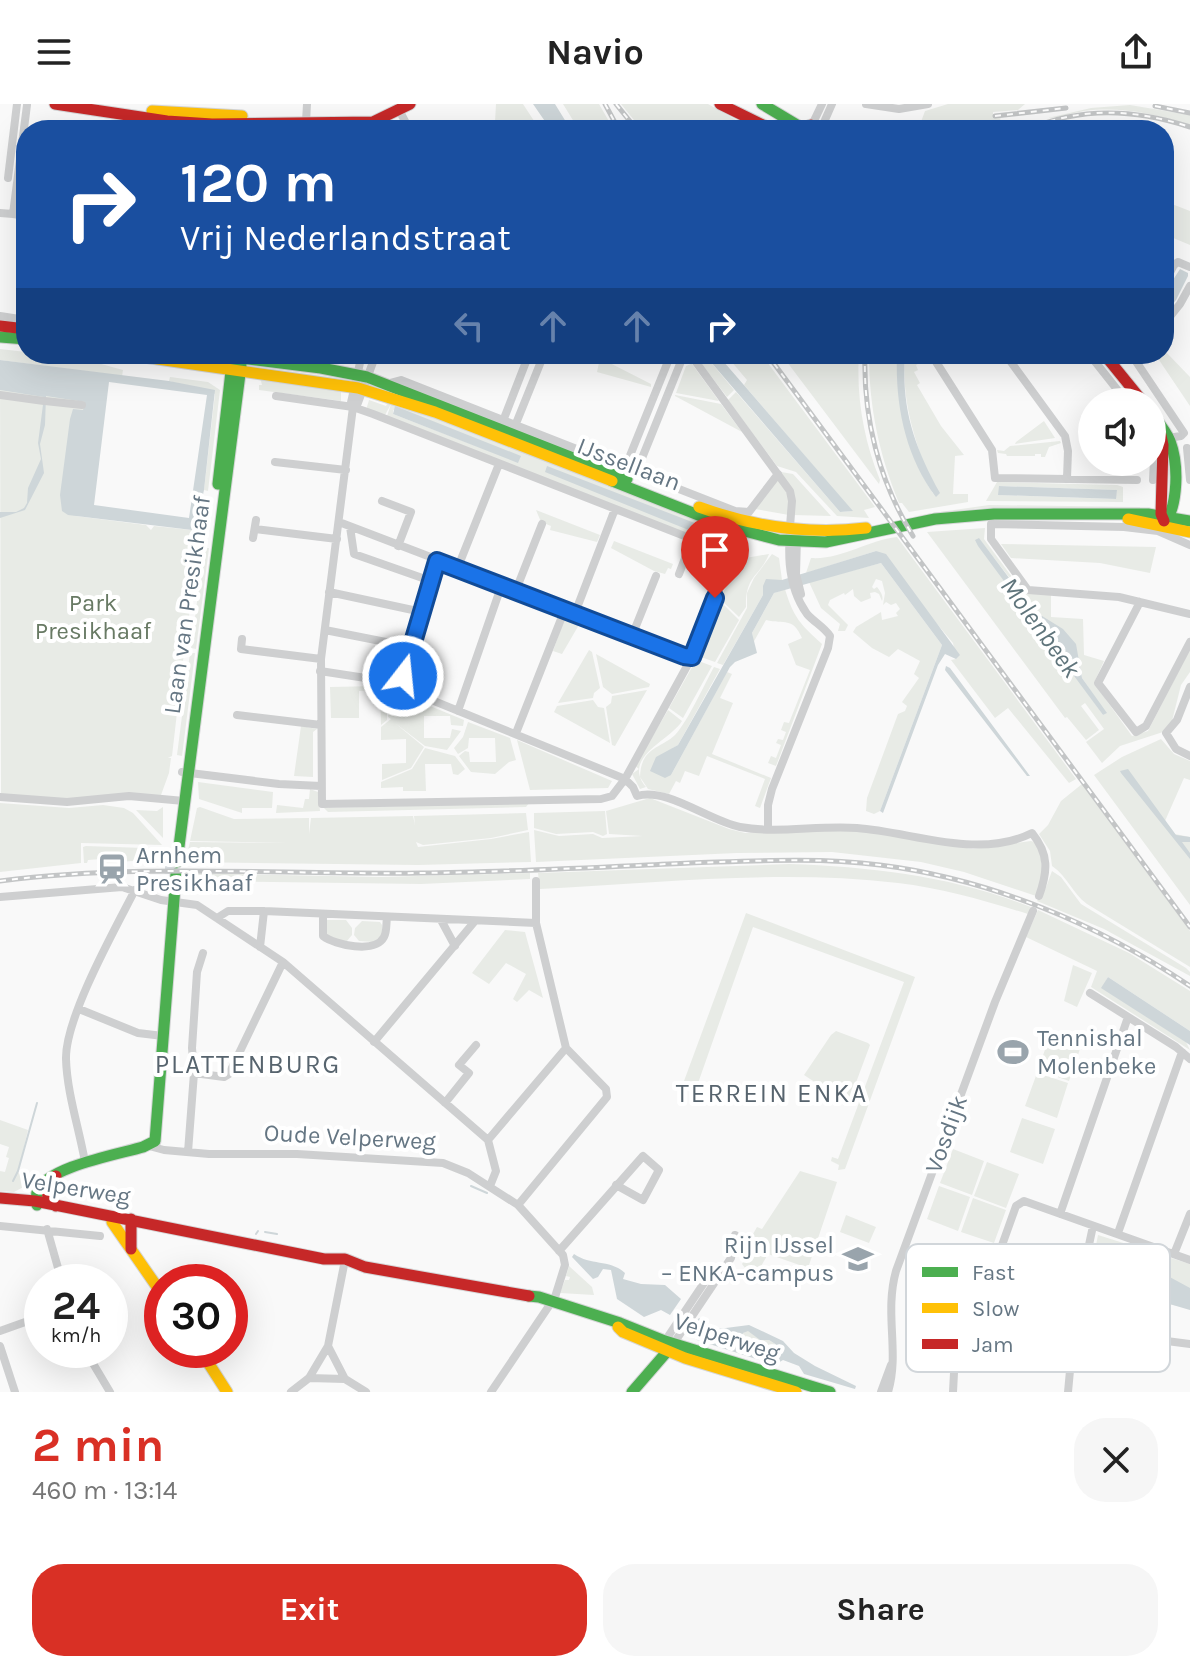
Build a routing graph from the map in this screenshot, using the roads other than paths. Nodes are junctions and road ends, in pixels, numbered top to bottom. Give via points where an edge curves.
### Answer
1 (17, 104) edge
2 (55, 104) edge
3 (720, 104) edge
4 (762, 104) edge
5 (832, 104) edge
6 (866, 104) edge
7 (928, 104) edge
8 (405, 107) edge
9 (215, 118) edge
10 (260, 120) edge
11 (379, 120) edge
12 (753, 120) edge
13 (795, 120) edge
14 (819, 120) edge
15 (4, 177) edge
16 (16, 193) edge
17 (0, 213) edge
18 (13, 214) junction
19 (16, 214) edge
20 (1190, 286) edge
21 (1174, 312) edge
22 (237, 364) edge
23 (260, 364) edge
24 (362, 364) edge
25 (369, 364) edge
26 (525, 364) edge
27 (540, 364) edge
28 (667, 364) edge
29 (683, 364) edge
30 (695, 364) edge
31 (937, 364) edge
32 (1013, 364) edge
33 (1097, 364) edge
34 (1116, 364) edge
35 (1138, 364) edge
36 (361, 377) junction
37 (385, 384) junction
38 (1116, 388) edge
39 (1133, 388) edge
40 (1154, 388) edge
41 (0, 395) edge
42 (276, 396) dead end
43 (82, 405) dead end
44 (1166, 406) edge
45 (353, 407) junction
46 (503, 421) junction
47 (515, 426) junction
48 (1166, 432) edge
49 (1166, 445) edge
50 (1187, 448) dead end
51 (275, 462) dead end
52 (499, 464) junction
53 (625, 468) junction
54 (1166, 468) edge
55 (346, 470) junction
56 (636, 473) junction
57 (778, 473) junction
58 (1159, 476) edge
59 (1161, 476) edge
60 (1067, 478) junction
61 (1159, 479) junction
62 (1137, 480) dead end
63 (1190, 480) edge
64 (382, 501) dead end
65 (615, 509) junction
66 (1190, 514) edge
67 (1168, 515) junction
68 (1190, 521) edge
69 (339, 522) junction
70 (542, 524) dead end
71 (350, 527) junction
72 (255, 529) dead end
73 (1190, 532) edge
74 (793, 535) junction
75 (337, 539) junction
76 (692, 540) junction
77 (1190, 545) edge
78 (398, 546) junction
79 (437, 561) junction
80 (458, 567) junction
81 (679, 574) dead end
82 (656, 576) dead end
83 (431, 581) junction
84 (502, 584) junction
85 (516, 590) junction
86 (329, 592) junction
87 (1140, 602) junction
88 (565, 609) junction
89 (422, 612) junction
90 (575, 613) junction
91 (1190, 614) edge
92 (325, 630) junction
93 (632, 636) junction
94 (242, 639) dead end
95 (1190, 642) edge
96 (411, 647) junction
97 (692, 657) junction
98 (321, 659) junction
99 (320, 671) junction
100 (398, 687) junction
101 (1190, 687) edge
102 (458, 711) junction
103 (237, 715) dead end
104 (321, 725) junction
105 (516, 733) junction
106 (1190, 756) edge
107 (184, 772) junction
108 (625, 779) junction
109 (321, 786) junction
110 (0, 797) edge
111 (181, 800) junction
112 (768, 828) junction
113 (536, 881) dead end
114 (135, 890) junction
115 (1039, 896) dead end
116 (0, 897) edge
117 (170, 901) junction
118 (264, 911) junction
119 (1033, 911) dead end
120 (323, 914) junction
121 (387, 917) junction
122 (217, 918) junction
123 (441, 920) junction
124 (475, 921) junction
125 (536, 923) junction
126 (455, 946) junction
127 (260, 947) junction
128 (203, 953) dead end
129 (283, 962) junction
130 (1090, 993) dead end
131 (79, 1009) junction
132 (1128, 1017) junction
133 (160, 1036) junction
134 (374, 1042) junction
135 (476, 1045) dead end
136 (566, 1048) junction
137 (1186, 1056) edge
138 (194, 1073) junction
139 (445, 1103) junction
140 (488, 1140) junction
141 (149, 1146) junction
142 (188, 1152) junction
143 (85, 1162) junction
144 (616, 1185) junction
145 (490, 1186) junction
146 (0, 1198) edge
147 (44, 1203) junction
148 (0, 1205) edge
149 (518, 1205) junction
150 (1060, 1214) junction
151 (1190, 1214) edge
152 (112, 1222) junction
153 (136, 1222) junction
154 (0, 1226) edge
155 (1093, 1226) junction
156 (47, 1229) junction
157 (1118, 1233) junction
158 (735, 1235) dead end
159 (100, 1236) dead end
160 (1003, 1244) edge
161 (1089, 1244) edge
162 (1147, 1244) edge
163 (131, 1249) junction
164 (559, 1251) junction
165 (1170, 1252) edge
166 (1174, 1254) junction
167 (1190, 1260) edge
168 (344, 1263) junction
169 (57, 1264) edge
170 (144, 1268) edge
171 (704, 1283) dead end
172 (548, 1302) junction
173 (24, 1322) edge
174 (0, 1331) edge
175 (1170, 1341) edge
176 (1190, 1344) edge
177 (0, 1346) edge
178 (328, 1346) junction
179 (667, 1346) junction
180 (892, 1365) junction
181 (96, 1368) edge
182 (212, 1368) edge
183 (954, 1372) edge
184 (1070, 1372) edge
185 (309, 1378) junction
186 (345, 1379) junction
187 (15, 1392) edge
188 (110, 1392) edge
189 (227, 1392) edge
190 (291, 1392) edge
191 (366, 1392) edge
192 (491, 1392) edge
193 (631, 1392) edge
194 (796, 1392) edge
195 (830, 1392) edge
196 (881, 1392) edge
197 (888, 1392) edge
198 (953, 1392) edge
199 (1068, 1392) edge

1 - 15 street
2 - 9 main road
3 - 12 main road
4 - 13 main road
5 - 14 street
6 - 7 street via 899,109
8 - 11 main road
9 - 10 main road
16 - 18 street
17 - 18 street
18 - 19 street
20 - 21 street
22 - 107 main road, Laan van Presikhaaf
23 - 36 main road, IJssellaan
24 - 36 street
25 - 36 street
26 - 46 street
27 - 47 street
28 - 53 street
29 - 56 street
30 - 57 street
31 - 60 street via 992,450 995,478
32 - 60 street via 1065,436
33 - 38 street
34 - 39 main road
35 - 40 street
36 - 37 main road, IJssellaan
36 - 45 street
36 - 74 main road, IJssellaan via 435,412 750,534
37 - 46 street, IJssellaan via 401,380
37 - 74 main road, IJssellaan via 706,510
41 - 43 street
42 - 45 street, IJssellaan
44 - 48 street via 1184,433
45 - 52 street, IJssellaan
45 - 55 street
46 - 47 street, IJssellaan
47 - 53 street, IJssellaan
49 - 54 main road via 1173,458
50 - 63 street
51 - 55 street
52 - 65 street, IJssellaan
52 - 80 street
53 - 56 street, IJssellaan
55 - 69 street
56 - 57 street, IJssellaan via 749,512
57 - 74 street via 792,497
58 - 61 street
59 - 61 main road
60 - 62 street
61 - 67 main road
64 - 78 street via 411,512
65 - 76 street, IJssellaan
65 - 90 street
66 - 67 main road
67 - 68 main road
67 - 73 main road
67 - 74 main road, IJssellaan via 994,514
69 - 71 street
69 - 75 street
70 - 85 street
71 - 78 street
71 - 83 street via 354,554
72 - 75 street
74 - 112 street via 796,587 805,611 831,639 772,789
75 - 86 street
76 - 81 street
76 - 97 street, IJssellaan via 733,555
77 - 87 street via 1146,529 991,524 991,539 1028,590
78 - 79 street
79 - 80 street
79 - 83 street
80 - 84 street
82 - 93 street
83 - 89 street
84 - 85 street
84 - 102 street
85 - 88 street
86 - 89 street
86 - 92 street
87 - 91 street
87 - 95 street via 1098,683 1136,732 1146,726
88 - 90 street
88 - 105 street
89 - 96 street
90 - 93 street
92 - 96 street
92 - 98 street
93 - 97 street
94 - 98 street via 241,649
96 - 100 street
97 - 108 street
98 - 99 street
99 - 100 street
99 - 104 street
100 - 102 street
101 - 106 street via 1166,733 1176,749
102 - 105 street
103 - 104 street
104 - 109 street
105 - 108 street
107 - 109 street
107 - 111 main road, Laan van Presikhaaf
108 - 109 street via 612,796 601,799 322,804
108 - 112 street via 637,796 655,794 723,822
110 - 111 street
111 - 117 main road, Laan van Presikhaaf
112 - 115 street via 856,828 966,845 1032,833 1042,846 1047,868
113 - 125 street
114 - 116 street via 109,886
114 - 117 street
114 - 131 street
117 - 122 street via 194,904
117 - 133 main road, Laan van Presikhaaf
118 - 120 street
118 - 122 street via 228,911
118 - 127 street
119 - 180 street, Vosdijk via 896,1271 889,1309
120 - 121 street
120 - 121 street via 323,936 332,943 373,946 385,935
121 - 123 street
122 - 127 street
123 - 124 street
123 - 126 street
124 - 125 street
124 - 126 street
125 - 136 street
126 - 134 street
127 - 129 street
128 - 138 street via 197,972
129 - 134 street
129 - 138 street via 229,1074
130 - 132 street
131 - 133 street via 138,1033
131 - 143 street via 66,1057
132 - 137 street
132 - 150 street
133 - 141 main road, Laan van Presikhaaf via 157,1136
134 - 139 street
135 - 139 street via 459,1065 469,1073
136 - 140 street
136 - 149 street via 606,1089 607,1097
137 - 157 street
138 - 142 street
139 - 140 street
140 - 145 street via 496,1171
141 - 142 street, Oude Velperweg
141 - 143 main road, Oude Velperweg
142 - 145 street, Oude Velperweg via 430,1162 456,1167
143 - 147 main road, Oude Velperweg via 57,1175
144 - 144 street via 643,1156 659,1170 643,1200
144 - 164 street
145 - 149 street, Oude Velperweg
146 - 147 main road, Velperweg
147 - 148 main road, Velperweg
147 - 152 main road, Velperweg
147 - 153 main road, Velperweg
149 - 164 street, Oude Velperweg
150 - 155 street
150 - 160 street via 1020,1201
151 - 166 street
152 - 153 main road, Velperweg
152 - 163 main road
153 - 163 main road
153 - 168 main road, Velperweg
154 - 156 street, Velperweg
155 - 157 street
155 - 161 street
156 - 159 street, Velperweg
156 - 169 street
157 - 162 street
158 - 179 street via 731,1258
163 - 170 main road
164 - 172 street via 565,1265
165 - 166 street
166 - 167 street
168 - 172 main road, Velperweg
168 - 178 street
171 - 179 street
172 - 179 main road, Velperweg via 611,1321 623,1332
172 - 192 street
173 - 174 street
175 - 176 street
177 - 187 street
178 - 185 street
178 - 186 street
179 - 193 main road
179 - 194 main road, Velperweg
179 - 195 main road, Velperweg
180 - 196 street, Vosdijk
180 - 197 street, Vosdijk
181 - 188 street
182 - 189 main road
183 - 198 street
184 - 199 street
185 - 186 street
185 - 190 street
186 - 191 street

